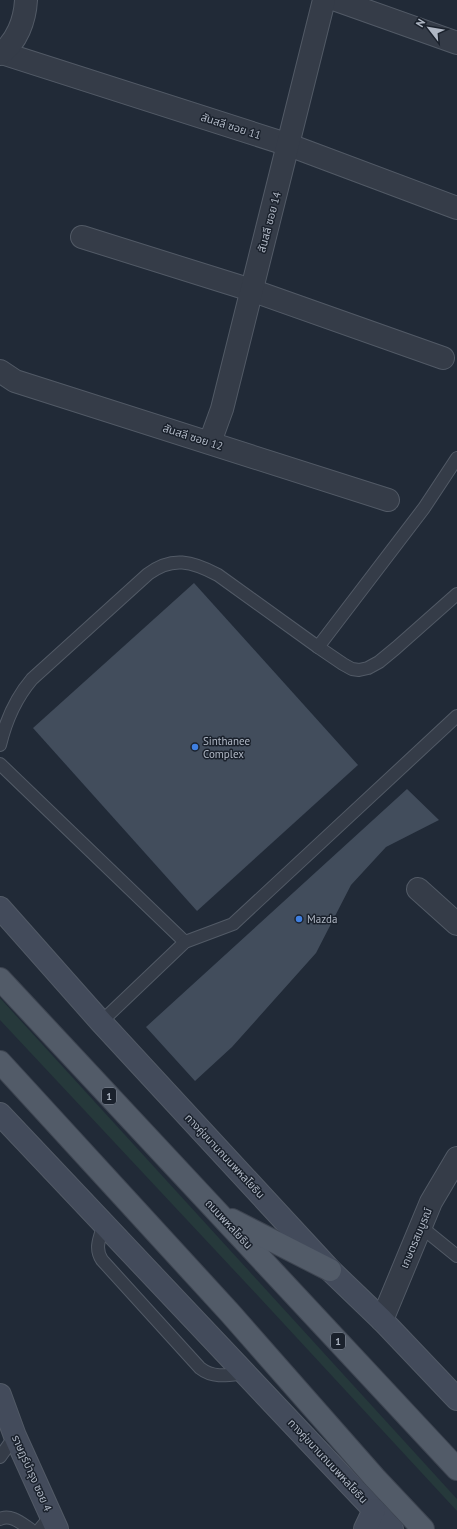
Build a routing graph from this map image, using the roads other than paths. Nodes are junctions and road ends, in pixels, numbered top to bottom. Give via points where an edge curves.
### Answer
1 (26, 0) edge
2 (324, 0) edge
3 (336, 0) edge
4 (457, 43) edge
5 (1, 54) edge
6 (288, 145) junction
7 (457, 208) edge
8 (82, 237) dead end
9 (251, 290) junction
10 (443, 358) dead end
11 (0, 371) edge
12 (210, 442) junction
13 (457, 458) edge
14 (388, 500) dead end
15 (457, 594) edge
16 (318, 647) junction
17 (457, 716) edge
18 (0, 745) edge
19 (0, 764) edge
20 (418, 889) dead end
21 (0, 908) edge
22 (457, 924) edge
23 (185, 942) junction
24 (0, 979) edge
25 (101, 1022) junction
26 (0, 1062) edge
27 (0, 1114) edge
28 (457, 1158) edge
29 (218, 1213) junction
30 (104, 1224) junction
31 (420, 1226) junction
32 (457, 1256) edge
33 (330, 1270) junction
34 (382, 1320) junction
35 (245, 1373) junction
36 (0, 1395) edge
37 (457, 1399) edge
38 (15, 1436) junction
39 (0, 1457) edge
40 (457, 1469) edge
41 (0, 1519) edge
42 (369, 1520) edge
43 (49, 1525) edge
44 (30, 1529) edge
45 (392, 1529) edge
46 (423, 1529) edge

1 - 5 street via 25,12 16,36
2 - 6 street, สันสลี ซอย 14
3 - 4 street
5 - 6 street, สันสลี ซอย 11
6 - 7 street, สันสลี ซอย 11
6 - 9 street, สันสลี ซอย 14
8 - 9 street
9 - 10 street
9 - 12 street, สันสลี ซอย 14 via 222,409
11 - 12 street, สันสลี ซอย 12 via 15,381
12 - 14 street, สันสลี ซอย 12
13 - 16 lane via 424,508
15 - 16 lane via 396,648 368,668 352,669
16 - 18 lane via 207,569 184,563 164,564 148,574 32,679 10,711
17 - 23 lane via 232,924
19 - 23 lane
20 - 22 street
21 - 25 main road, ทางคู่ขนานถนนพหลโยธิน
23 - 25 lane
24 - 29 main road, ถนนพหลโยธิน / 1
25 - 33 main road, ทางคู่ขนานถนนพหลโยธิน
26 - 46 main road
27 - 30 main road, ทางคู่ขนานถนนพหลโยธิน
28 - 31 street, เกษตรสมบูรณ์
29 - 33 main road
29 - 40 main road, ถนนพหลโยธิน / 1
30 - 35 main road, ทางคู่ขนานถนนพหลโยธิน
30 - 35 lane via 98,1255 200,1368 222,1376
31 - 32 lane
31 - 34 street, เกษตรสมบูรณ์
33 - 34 main road, ทางคู่ขนานถนนพหลโยธิน
34 - 37 main road, ทางคู่ขนานถนนพหลโยธิน
35 - 42 main road, ทางคู่ขนานถนนพหลโยธิน
36 - 38 main road, ราษฎร์บำรุง ซอย 4
38 - 39 lane
38 - 43 main road, ราษฎร์บำรุง ซอย 4
41 - 44 lane via 15,1519
42 - 45 main road, ทางคู่ขนานถนนพหลโยธิน

